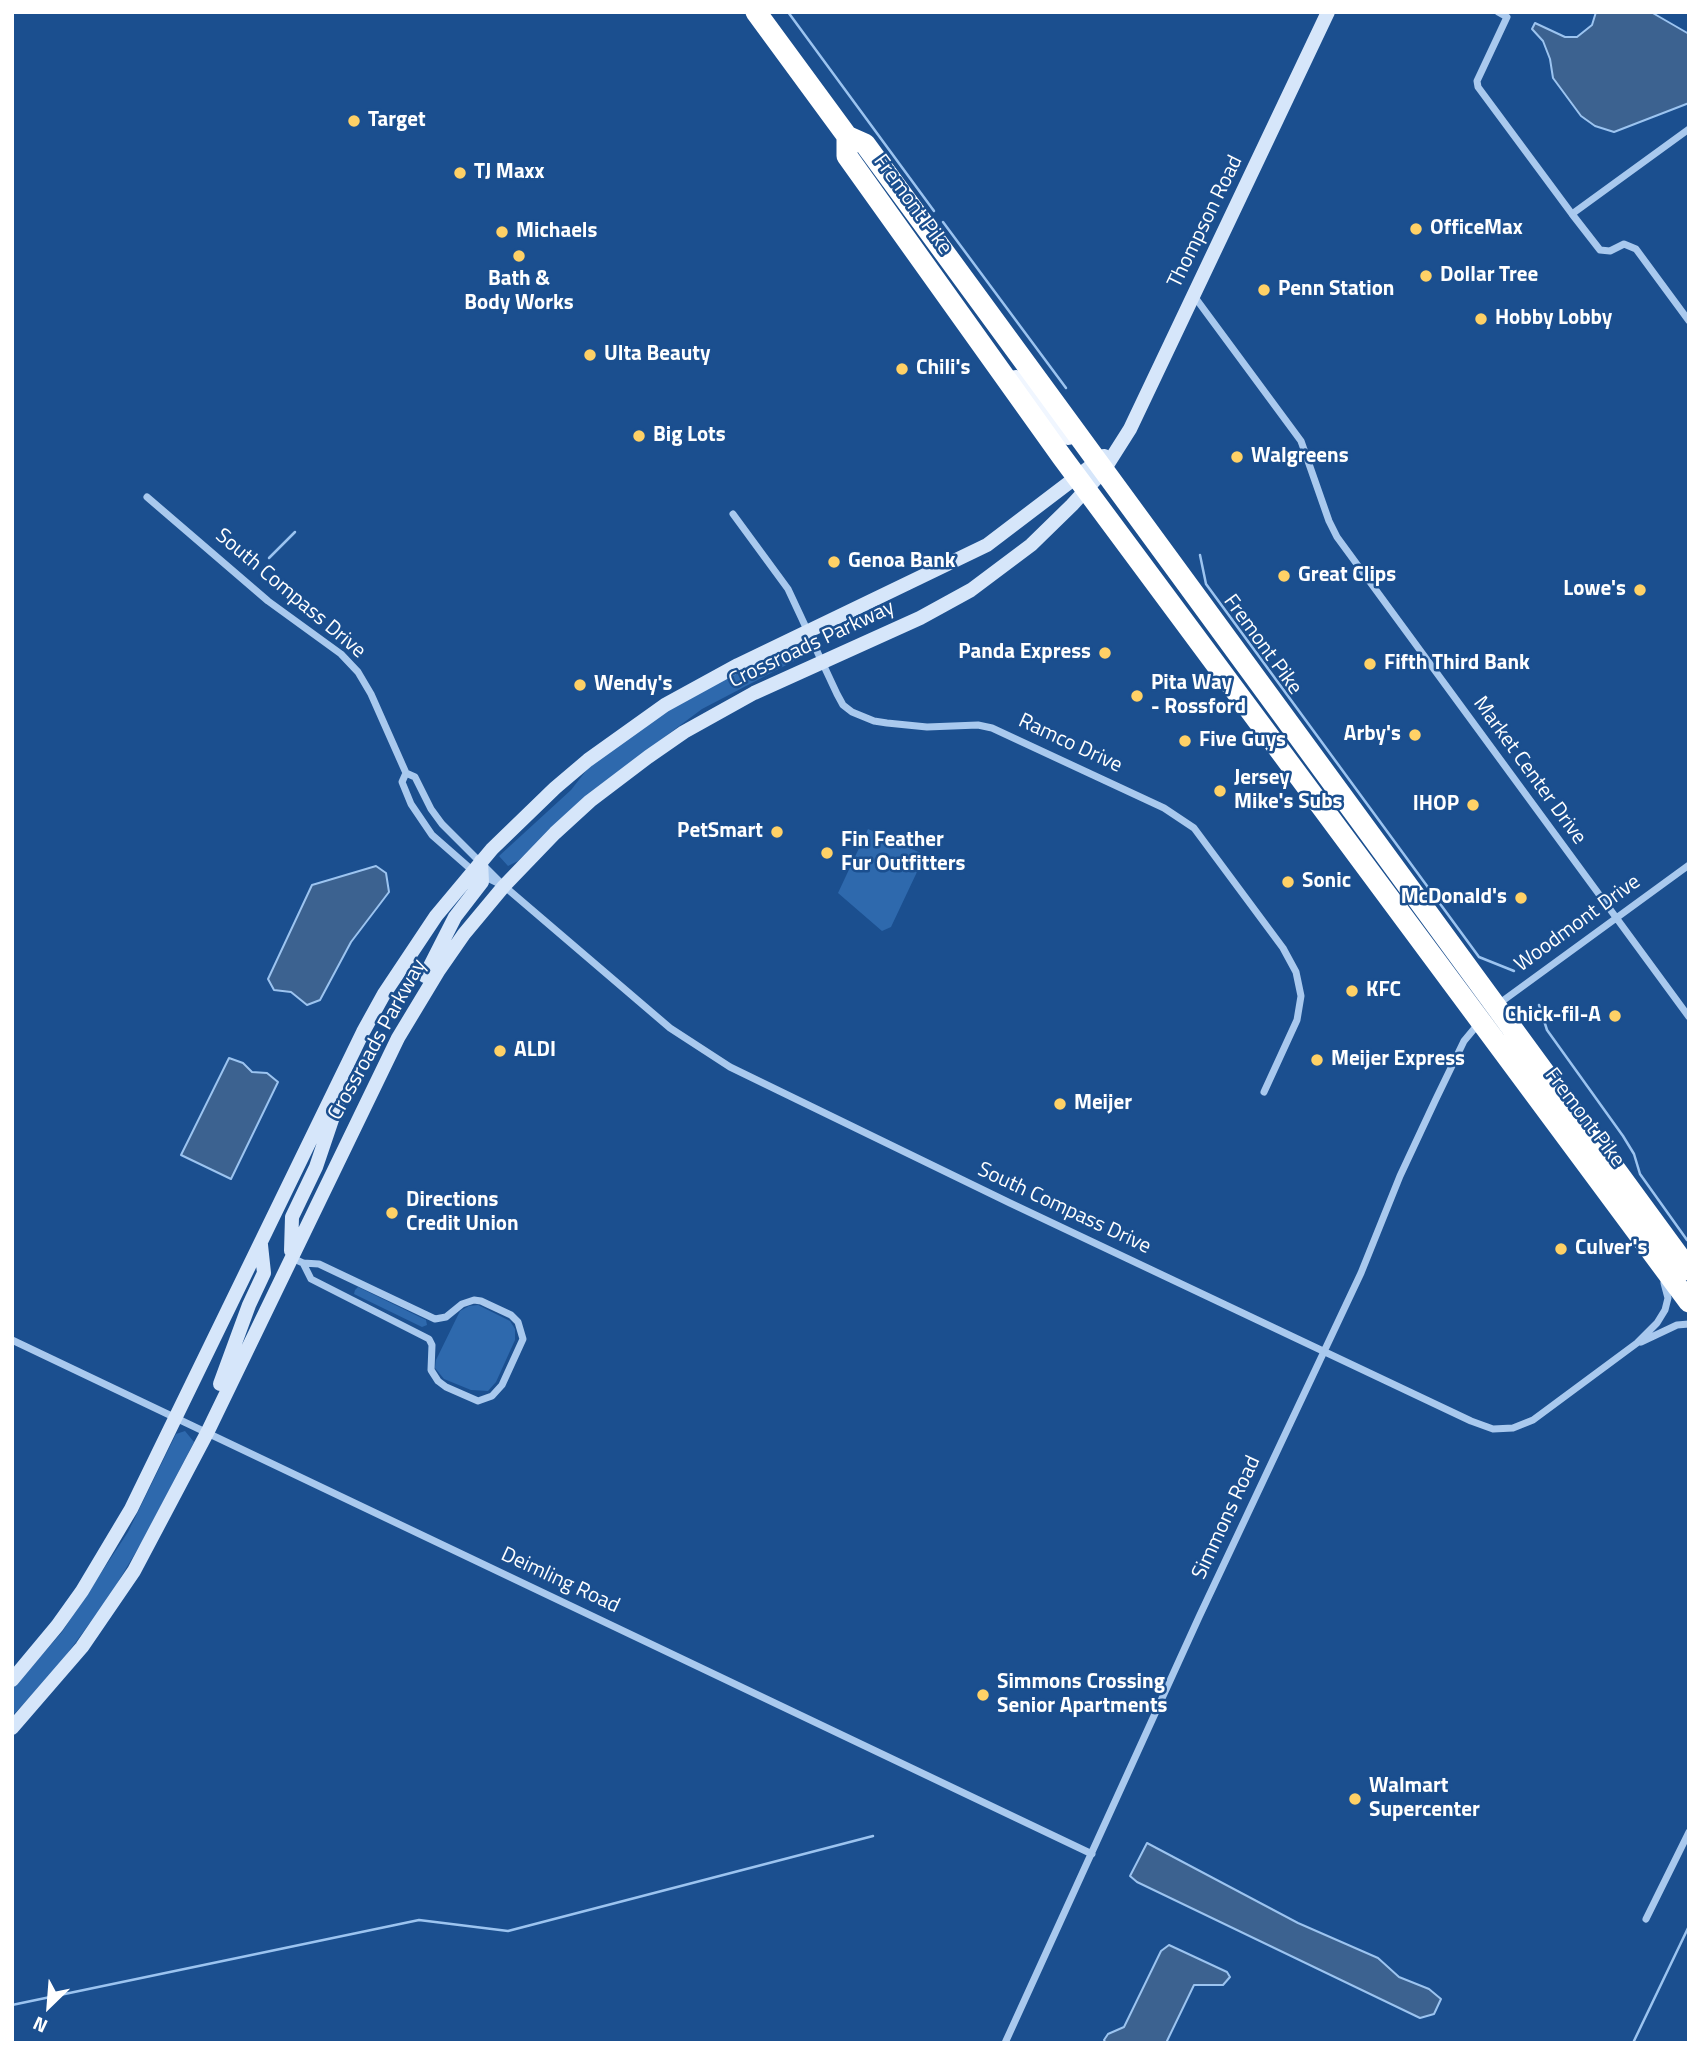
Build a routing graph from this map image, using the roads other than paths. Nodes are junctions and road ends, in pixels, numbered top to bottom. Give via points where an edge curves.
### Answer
1 (756, 12) edge
2 (1328, 12) edge
3 (1498, 12) edge
4 (1508, 15) edge
5 (1689, 129) edge
6 (847, 136) junction
7 (1572, 214) junction
8 (1194, 295) junction
9 (1689, 321) edge
10 (1091, 472) junction
11 (147, 497) dead end
12 (733, 514) dead end
13 (808, 631) junction
14 (821, 662) junction
15 (406, 774) junction
16 (1689, 865) edge
17 (479, 869) junction
18 (504, 886) junction
19 (1615, 918) junction
20 (1488, 1013) junction
21 (1689, 1017) edge
22 (397, 1038) junction
23 (341, 1076) junction
24 (1264, 1092) dead end
25 (1640, 1236) junction
26 (261, 1243) junction
27 (297, 1260) junction
28 (1689, 1270) edge
29 (352, 1280) junction
30 (344, 1296) junction
31 (1689, 1302) edge
32 (1689, 1324) edge
33 (12, 1340) edge
34 (1637, 1343) junction
35 (1324, 1351) junction
36 (218, 1409) junction
37 (176, 1418) junction
38 (206, 1433) junction
39 (12, 1680) edge
40 (12, 1728) edge
41 (1689, 1832) edge
42 (1092, 1854) junction
43 (1646, 1919) dead end
44 (1005, 2043) edge

1 - 6 highway
2 - 8 street, Thompson Road
3 - 4 street
4 - 7 street via 1478,87
5 - 7 street
6 - 10 highway, Fremont Pike via 865,144
6 - 10 highway, Fremont Pike via 847,156 945,293
7 - 9 street via 1600,250 1633,246
8 - 10 street, Thompson Road via 1119,448
8 - 19 street, Market Center Drive via 1301,441 1337,537
10 - 13 street, Crossroads Parkway via 987,545
10 - 14 street, Crossroads Parkway via 1031,545 971,590
10 - 20 highway, Fremont Pike
10 - 20 highway, Fremont Pike via 1324,810
11 - 15 street, South Compass Drive via 358,671
12 - 13 street, Ramco Drive via 788,589
13 - 14 street, Ramco Drive
13 - 17 street, Crossroads Parkway via 703,683 623,734 523,817
14 - 18 street, Crossroads Parkway via 722,710 648,757 555,832
14 - 24 street, Ramco Drive via 843,705 861,717 927,727 992,728 1164,808 1194,828 1296,972 1301,996 1297,1020
15 - 17 street, South Compass Drive via 415,777 431,809
15 - 17 street, South Compass Drive via 402,782 421,820 446,848
16 - 19 street, Woodmont Drive
17 - 18 street, South Compass Drive
17 - 18 street, South Compass Drive
17 - 22 street via 482,882 455,917
17 - 23 street, Crossroads Parkway via 407,957
18 - 22 street, Crossroads Parkway via 464,934
18 - 35 street, South Compass Drive via 670,1028 730,1067
19 - 20 street, Woodmont Drive
19 - 21 street, Market Center Drive
20 - 25 highway, Fremont Pike
20 - 28 highway, Fremont Pike
20 - 35 street, Simmons Road via 1464,1041
22 - 27 street, Crossroads Parkway
23 - 26 street, Crossroads Parkway
23 - 27 street via 339,1098 316,1167 292,1217
25 - 31 highway, Fremont Pike
25 - 34 street, South Compass Drive via 1642,1252 1664,1283 1668,1298 1661,1317
26 - 36 street via 264,1273 217,1390
26 - 37 street, Crossroads Parkway
27 - 29 street via 319,1264
27 - 30 street via 311,1279
27 - 36 street, Crossroads Parkway
29 - 30 street
29 - 30 street via 435,1319 446,1317 468,1301 481,1301 514,1318 523,1333 522,1345 496,1393 472,1400 446,1388 434,1376 432,1345 423,1334
32 - 34 street, South Compass Drive
33 - 37 street, Deimling Road
34 - 35 street, South Compass Drive via 1533,1420 1501,1430 1471,1421
35 - 42 street, Simmons Road
36 - 38 street, Crossroads Parkway
37 - 38 street, Deimling Road
37 - 39 street, Crossroads Parkway via 103,1558 57,1626
38 - 40 street, Crossroads Parkway via 108,1612
38 - 42 street, Deimling Road
41 - 43 street
42 - 44 street, Simmons Road

